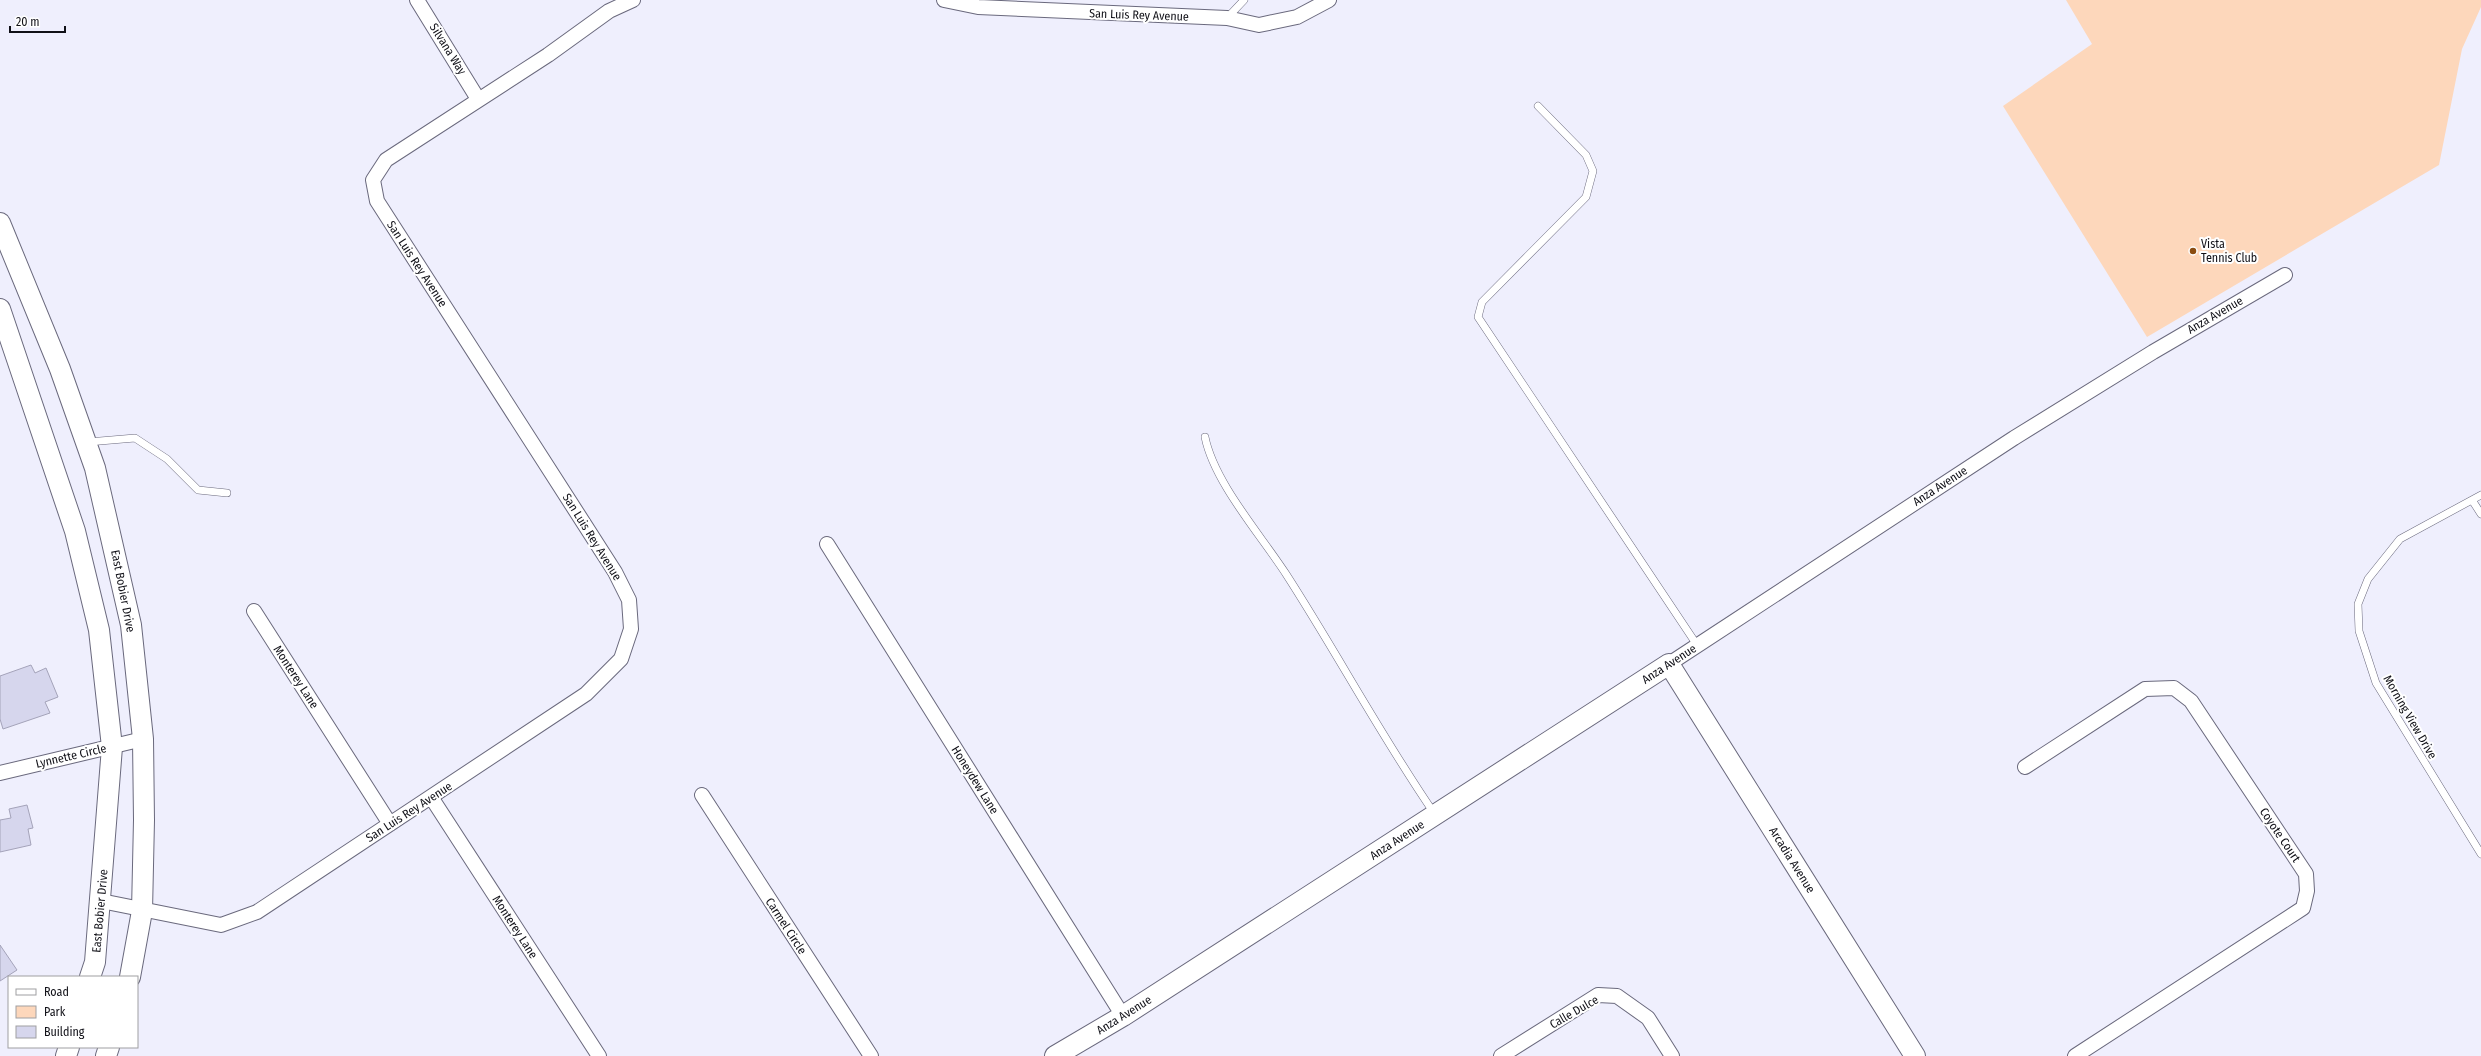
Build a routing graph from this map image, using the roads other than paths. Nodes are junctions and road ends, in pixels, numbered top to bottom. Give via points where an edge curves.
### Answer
1 (417, 0) edge
2 (633, 0) edge
3 (944, 0) edge
4 (1244, 0) edge
5 (1329, 0) edge
6 (1227, 18) junction
7 (478, 99) junction
8 (1538, 106) dead end
9 (0, 223) edge
10 (2285, 275) dead end
11 (0, 309) edge
12 (1205, 437) dead end
13 (85, 442) junction
14 (227, 493) dead end
15 (2481, 495) edge
16 (2472, 500) junction
17 (2481, 514) edge
18 (827, 544) dead end
19 (254, 611) dead end
20 (1697, 645) junction
21 (1669, 664) junction
22 (143, 739) junction
23 (112, 747) junction
24 (2025, 767) dead end
25 (0, 773) edge
26 (702, 795) dead end
27 (431, 798) junction
28 (1435, 815) junction
29 (390, 824) junction
30 (2481, 854) edge
31 (100, 901) junction
32 (142, 910) junction
33 (90, 976) edge
34 (130, 976) edge
35 (1123, 1016) junction
36 (599, 1056) edge
37 (871, 1056) edge
38 (1055, 1056) edge
39 (1501, 1056) edge
40 (1672, 1056) edge
41 (1915, 1056) edge
42 (2075, 1056) edge

1 - 7 street, Silvana Way
2 - 7 street, San Luis Rey Avenue via 609,11 548,55
3 - 6 street, San Luis Rey Avenue via 978,7
4 - 6 lane
5 - 6 street, San Luis Rey Avenue via 1297,17 1259,25
7 - 27 street, San Luis Rey Avenue via 386,160 373,180 377,201 615,572 629,600 631,630 621,658 586,694
8 - 20 lane via 1586,155 1593,171 1586,197 1482,302 1478,317
9 - 13 main road, East Bobier Drive via 60,369
10 - 20 street, Anza Avenue via 2153,352 2014,438
11 - 23 main road, East Bobier Drive via 75,530 99,630
12 - 28 lane via 1209,456 1225,484 1287,575 1393,753
13 - 14 lane via 135,438 167,459 198,490
13 - 22 main road, East Bobier Drive via 110,528 131,626
15 - 16 lane, Morning View Drive
16 - 17 lane
16 - 30 lane, Morning View Drive via 2400,538 2368,579 2358,604 2359,631 2376,683
18 - 35 street, Honeydew Lane
19 - 29 street, Monterey Lane
20 - 21 street, Anza Avenue
21 - 28 main road, Anza Avenue
21 - 41 main road, Arcadia Avenue
22 - 23 street, Lynnette Circle
22 - 32 main road, East Bobier Drive
23 - 25 street, Lynnette Circle
23 - 31 main road, East Bobier Drive
24 - 42 street, Coyote Court via 2145,689 2174,688 2190,701 2306,874 2307,891 2303,908
26 - 37 street, Carmel Circle
27 - 29 street, San Luis Rey Avenue
27 - 36 street, Monterey Lane
28 - 35 main road, Anza Avenue
29 - 32 street, San Luis Rey Avenue via 257,912 221,925
31 - 32 street, San Luis Rey Avenue
31 - 33 main road, East Bobier Drive via 95,962
32 - 34 main road, East Bobier Drive
35 - 38 main road, Anza Avenue
39 - 40 street, Calle Dulce via 1598,995 1617,996 1648,1018

